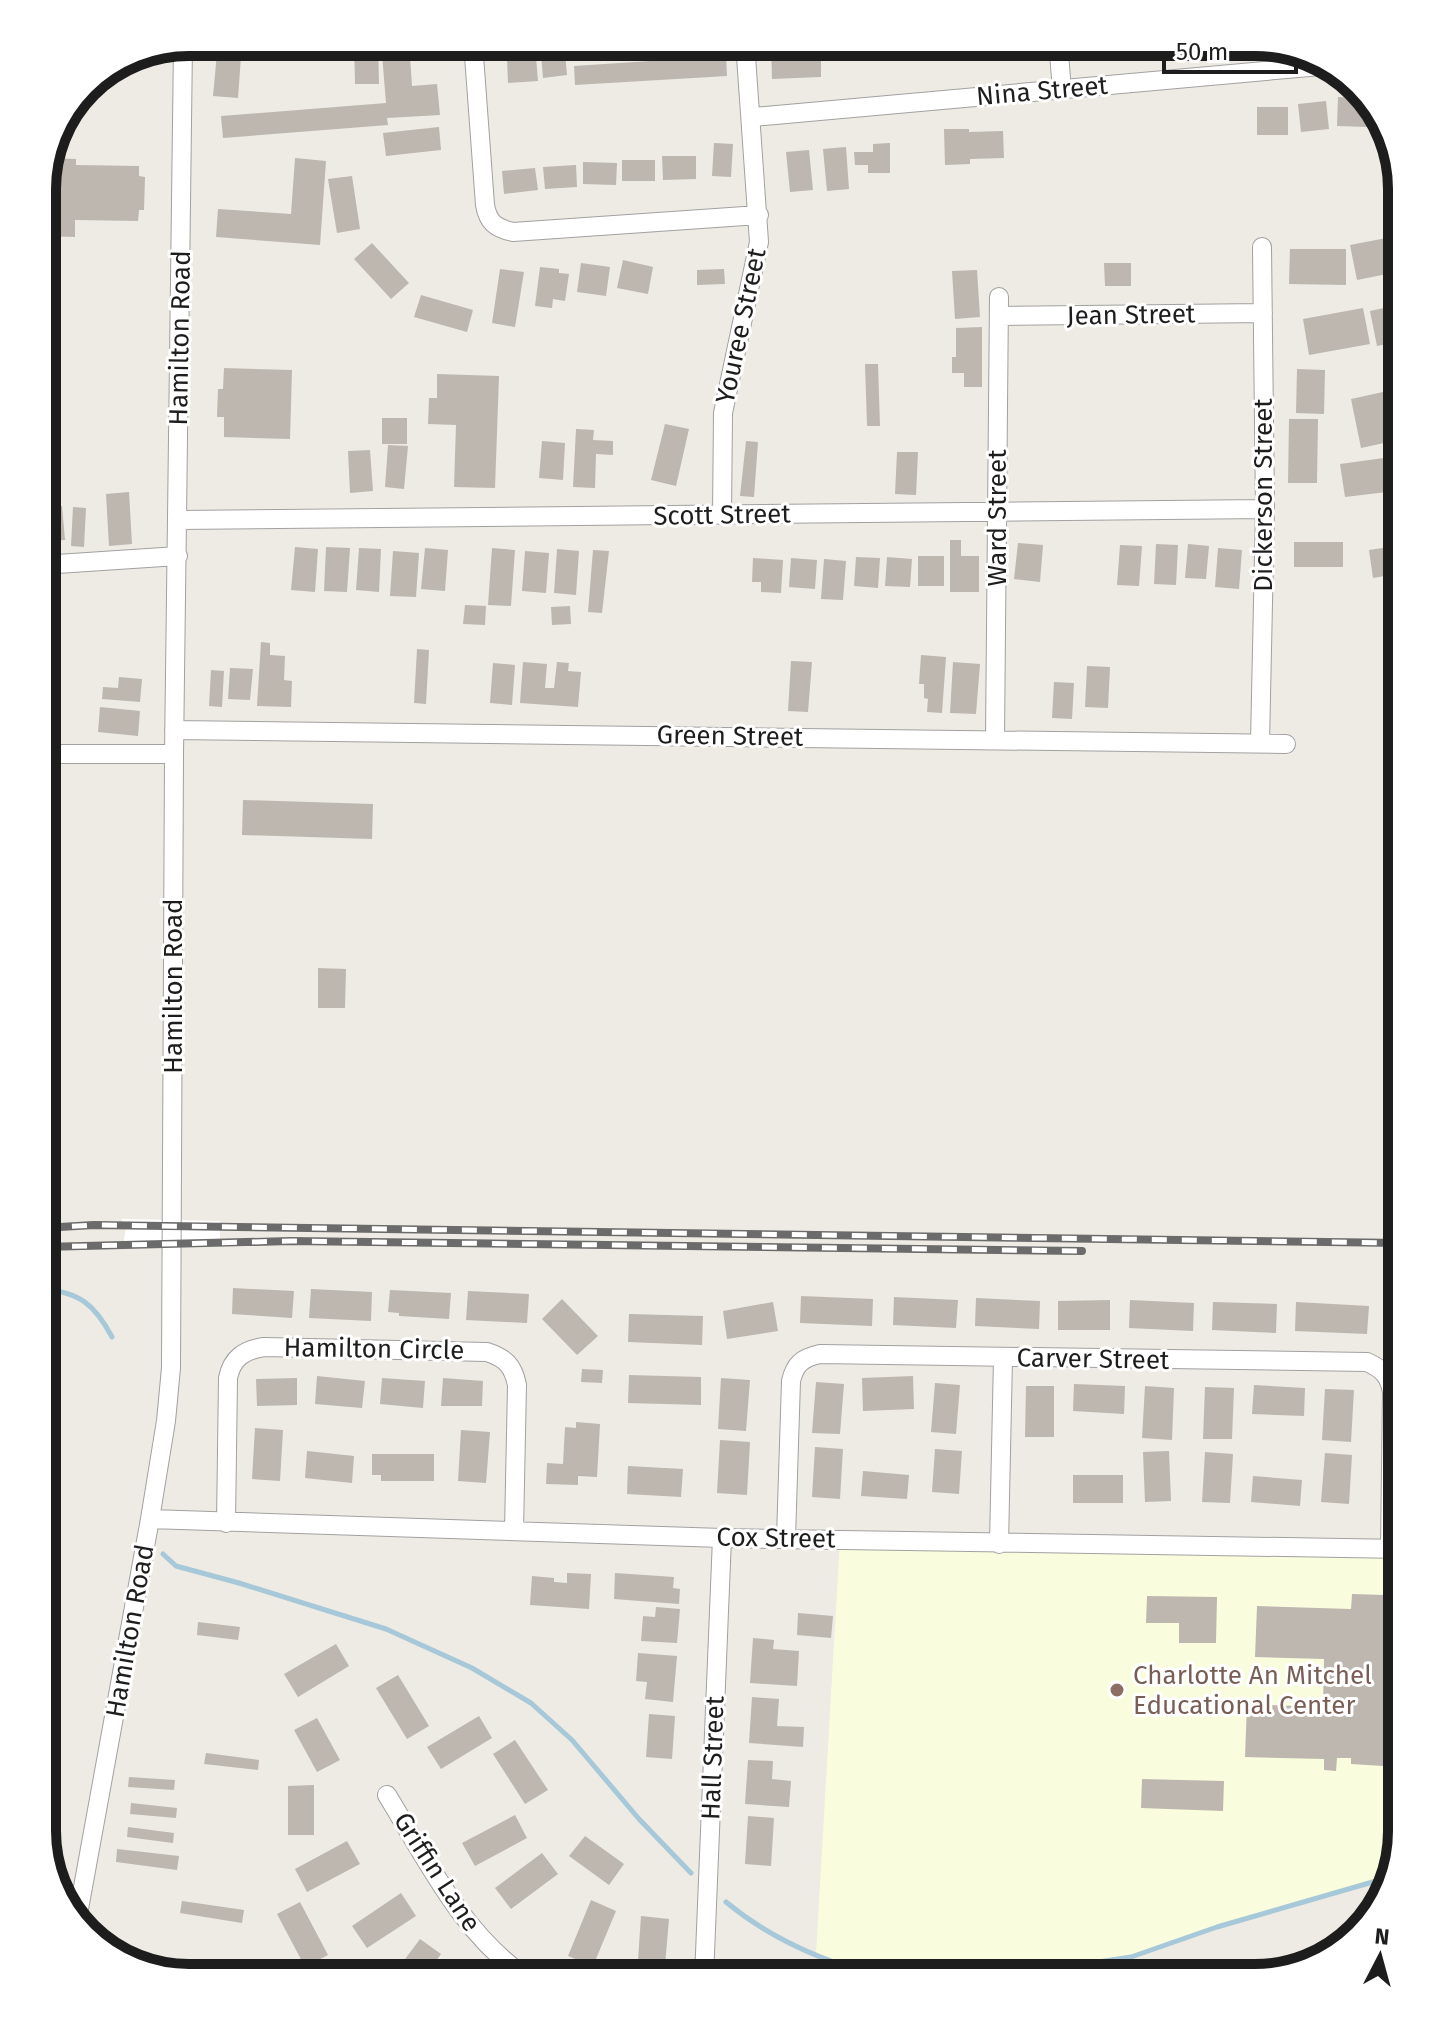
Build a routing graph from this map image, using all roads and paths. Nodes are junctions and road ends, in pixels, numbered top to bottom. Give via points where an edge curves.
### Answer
1 (474, 56) edge
2 (746, 56) edge
3 (1059, 56) edge
4 (183, 57) edge
5 (1308, 67) edge
6 (1062, 90) junction
7 (753, 117) junction
8 (759, 215) junction
9 (1262, 247) dead end
10 (999, 297) dead end
11 (1263, 313) junction
12 (999, 316) junction
13 (1265, 509) junction
14 (997, 512) junction
15 (722, 515) junction
16 (178, 520) junction
17 (178, 556) junction
18 (56, 564) edge
19 (174, 730) junction
20 (995, 739) junction
21 (1260, 743) junction
22 (1286, 744) dead end
23 (56, 754) edge
24 (174, 754) junction
25 (1003, 1358) junction
26 (1388, 1377) edge
27 (150, 1519) junction
28 (226, 1523) junction
29 (514, 1531) junction
30 (722, 1538) junction
31 (786, 1538) junction
32 (999, 1544) junction
33 (1388, 1549) edge
34 (387, 1795) dead end
35 (80, 1905) edge
36 (508, 1964) edge
37 (705, 1964) edge

1 - 8 street via 485,205 492,224 500,229
2 - 7 street, Youree Street
3 - 6 street
4 - 16 street, Hamilton Road
5 - 6 street, Nina Street
6 - 7 street, Nina Street
7 - 8 street, Youree Street
8 - 15 street, Youree Street via 757,260 723,413
9 - 11 street, Dickerson Street
10 - 12 street, Ward Street
11 - 12 street, Jean Street
11 - 13 street, Dickerson Street
12 - 14 street, Ward Street
13 - 14 street, Scott Street
13 - 21 street, Dickerson Street
14 - 15 street, Scott Street
14 - 20 street, Ward Street
15 - 16 street, Scott Street
16 - 17 street, Hamilton Road
17 - 18 street
17 - 19 street, Hamilton Road
19 - 20 street, Green Street
19 - 24 street, Hamilton Road
20 - 21 street, Green Street
21 - 22 street, Green Street
23 - 24 street
24 - 27 street, Hamilton Road via 171,1368
25 - 26 street, Carver Street via 1367,1362
25 - 31 street, Carver Street via 820,1354 801,1361 791,1381
25 - 32 street
27 - 28 street, Cox Street
27 - 35 street, Hamilton Road
28 - 29 street, Cox Street
28 - 29 street, Hamilton Circle via 228,1378 230,1365 239,1356 264,1347 487,1352 511,1365 517,1385
29 - 30 street, Cox Street
30 - 31 street, Cox Street
30 - 37 street, Hall Street
31 - 32 street, Cox Street
32 - 33 street, Cox Street
34 - 36 street, Griffin Lane via 463,1918

